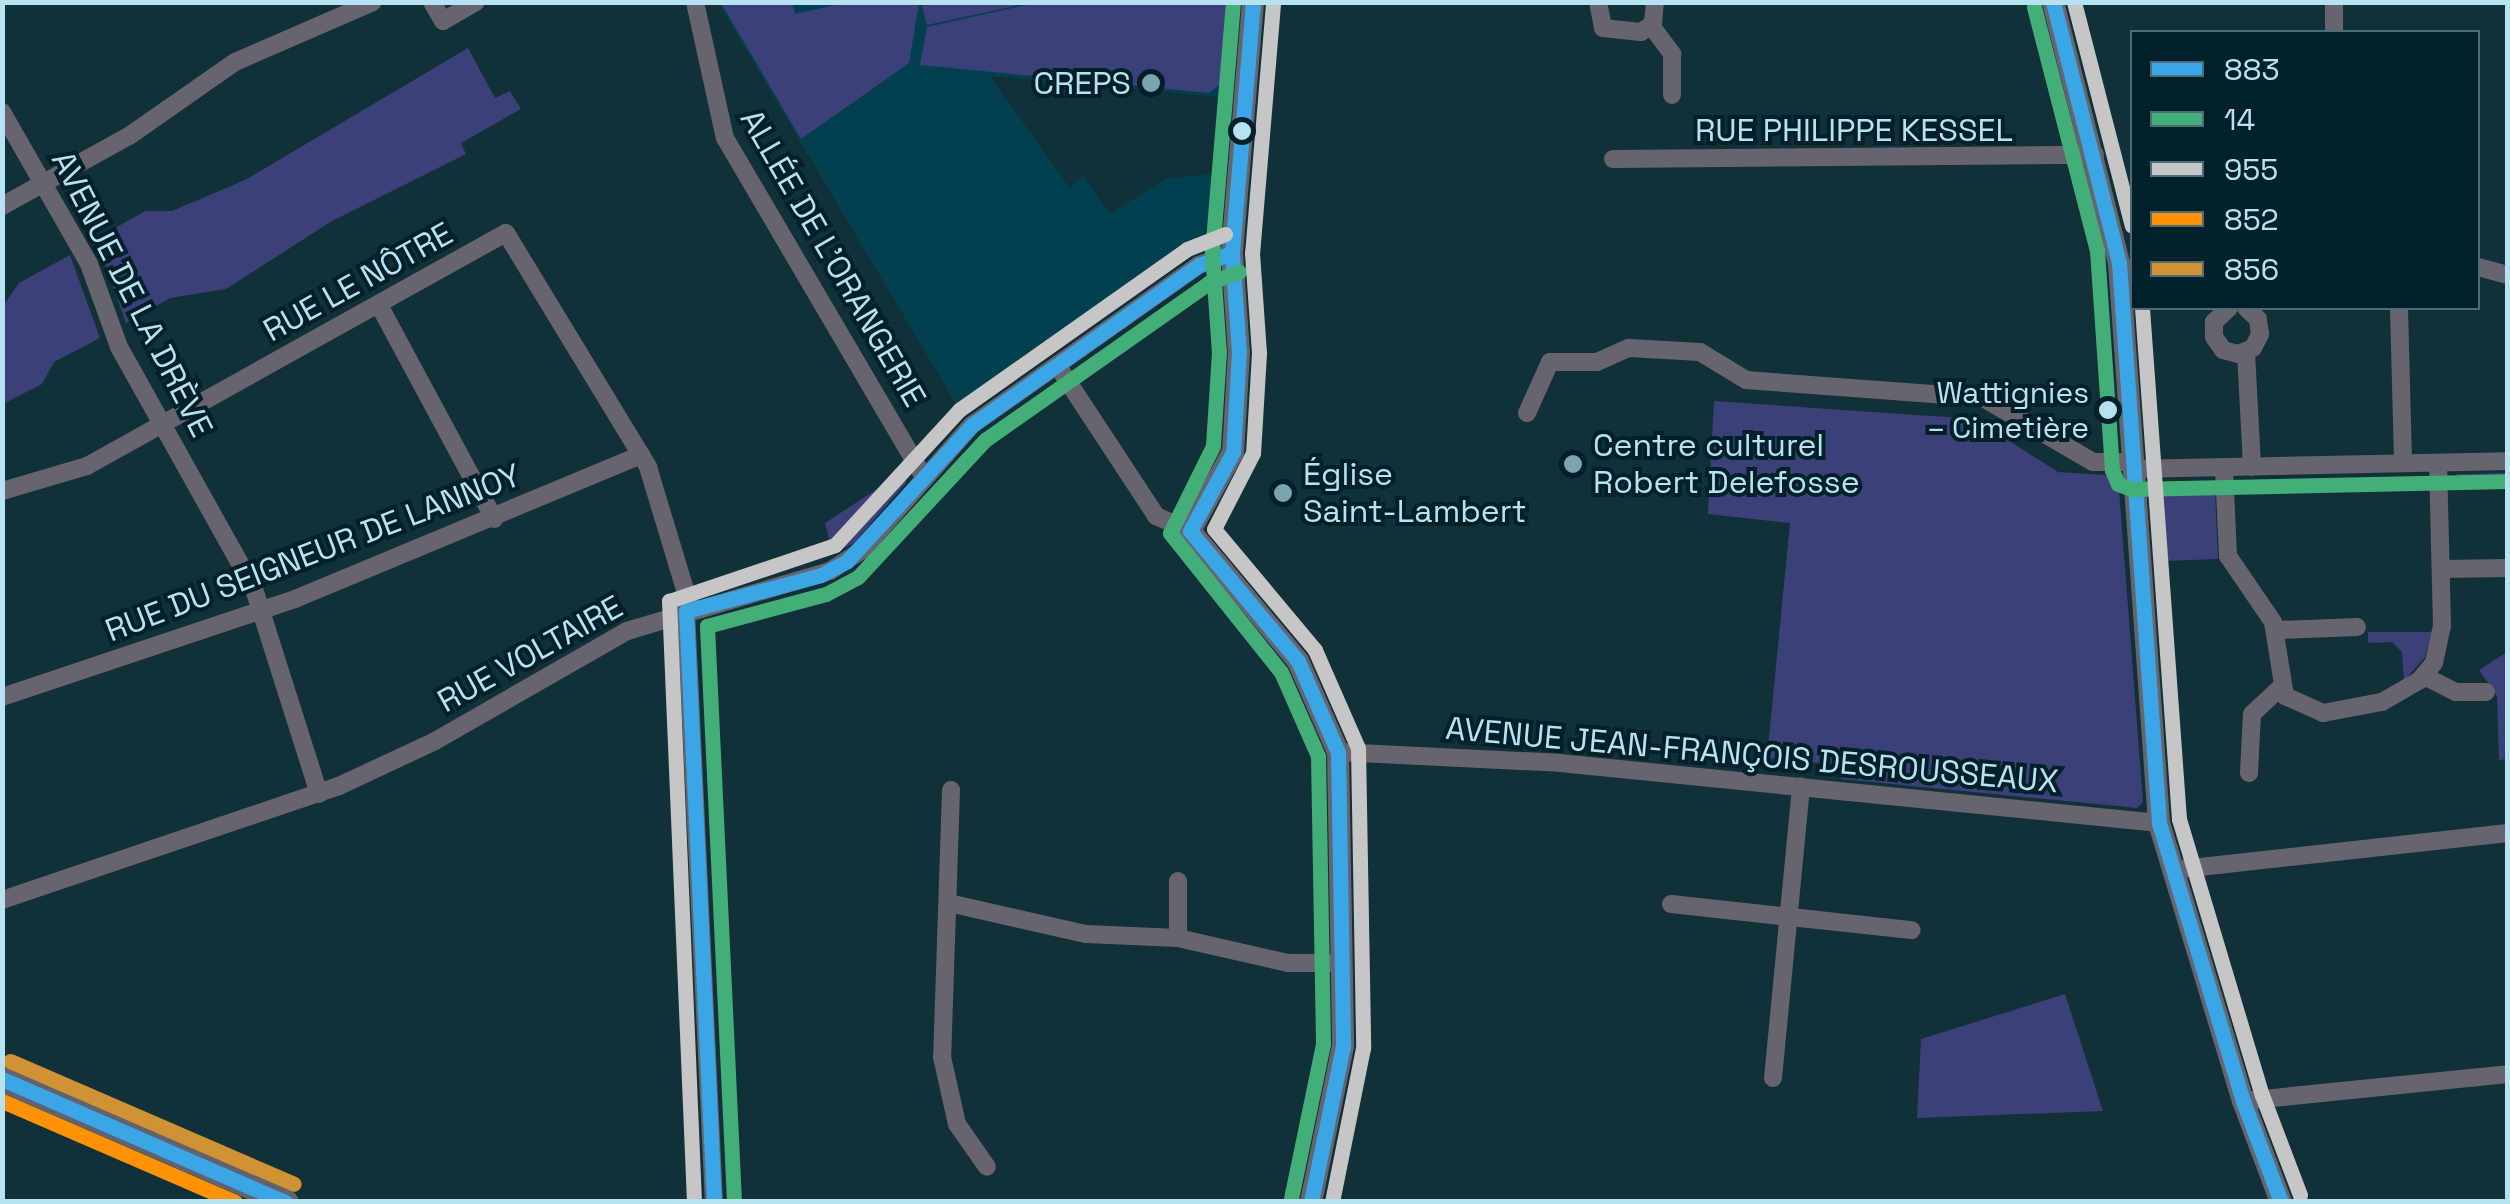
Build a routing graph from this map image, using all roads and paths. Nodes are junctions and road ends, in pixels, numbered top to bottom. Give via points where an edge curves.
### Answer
1 (373, 2) edge
2 (432, 2) edge
3 (476, 2) edge
4 (695, 2) edge
5 (1253, 2) edge
6 (1598, 2) edge
7 (1656, 2) edge
8 (2053, 2) edge
9 (2334, 2) edge
10 (1652, 27) junction
11 (2334, 30) edge
12 (1672, 95) dead end
13 (2, 112) edge
14 (2095, 156) junction
15 (1614, 160) dead end
16 (43, 183) junction
17 (2, 206) edge
18 (1232, 253) junction
19 (2480, 268) edge
20 (2508, 275) edge
21 (379, 305) junction
22 (2226, 310) edge
23 (2248, 310) edge
24 (2399, 310) edge
25 (2246, 352) junction
26 (1057, 365) junction
27 (1527, 413) dead end
28 (164, 425) junction
29 (641, 455) junction
30 (2508, 460) edge
31 (2403, 462) junction
32 (2438, 463) junction
33 (2132, 466) junction
34 (2252, 467) junction
35 (2224, 468) junction
36 (924, 477) junction
37 (2, 491) edge
38 (494, 519) junction
39 (1190, 532) junction
40 (2508, 568) edge
41 (2441, 569) junction
42 (688, 610) junction
43 (263, 611) junction
44 (2357, 628) dead end
45 (2276, 630) junction
46 (2424, 676) junction
47 (2281, 686) junction
48 (2486, 692) dead end
49 (2, 698) edge
50 (1338, 752) junction
51 (2249, 774) dead end
52 (1801, 786) junction
53 (951, 790) dead end
54 (319, 794) junction
55 (2159, 822) junction
56 (2508, 833) edge
57 (2173, 870) junction
58 (1178, 880) dead end
59 (2, 900) edge
60 (948, 903) junction
61 (1671, 904) dead end
62 (1788, 917) junction
63 (1912, 930) dead end
64 (1178, 938) junction
65 (1343, 962) junction
66 (2508, 1074) edge
67 (1773, 1078) dead end
68 (2, 1080) edge
69 (2243, 1102) junction
70 (986, 1168) dead end
71 (286, 1202) edge
72 (714, 1202) edge
73 (1311, 1202) edge
74 (2280, 1202) edge

1 - 16 street via 235,62 129,136
2 - 3 street via 443,21
4 - 36 street, ALLÉE DE L'ORANGERIE via 725,138
5 - 18 street
6 - 10 street via 1598,19 1608,31
7 - 10 street
8 - 14 street
9 - 11 street
10 - 12 street via 1672,54
13 - 16 street, AVENUE DE LA DRÈVE
14 - 15 street, RUE PHILIPPE KESSEL
14 - 33 street via 2119,263
16 - 17 street
16 - 28 street, AVENUE DE LA DRÈVE via 89,264 119,347
18 - 26 street, RUE VOLTAIRE via 1199,265
18 - 39 street via 1234,441 1228,473
19 - 20 street
21 - 28 street, RUE LE NÔTRE
21 - 29 street, RUE LE NÔTRE via 506,232
21 - 38 street
22 - 25 street via 2214,322 2214,337 2223,350
23 - 25 street via 2260,326 2258,342
24 - 31 street
25 - 34 street
26 - 36 street, RUE VOLTAIRE via 964,432
26 - 39 street via 1156,516
27 - 33 street via 1550,362 1597,362 1629,348 1700,352 1746,380 1983,398 2093,462
28 - 37 street, RUE LE NÔTRE via 81,469
28 - 43 street, AVENUE DE LA DRÈVE
29 - 38 street, RUE DU SEIGNEUR DE LANNOY
29 - 42 street
30 - 32 street
31 - 32 street
31 - 34 street
32 - 41 street
33 - 35 street
33 - 55 street
34 - 35 street
35 - 45 street via 2228,556
36 - 42 street, RUE VOLTAIRE via 870,542 838,567
38 - 43 street, RUE DU SEIGNEUR DE LANNOY
39 - 50 street via 1304,672
40 - 41 street
41 - 46 street via 2440,642
42 - 54 street, RUE VOLTAIRE via 594,646 435,741
42 - 72 street
43 - 49 street, RUE DU SEIGNEUR DE LANNOY
43 - 54 street, AVENUE DE LA DRÈVE
44 - 45 street
45 - 47 street
46 - 47 street via 2382,702 2336,712 2300,708
46 - 48 street via 2456,692
47 - 51 street via 2260,700 2248,724
50 - 52 street, AVENUE JEAN-FRANÇOIS DESROUSSEAUX via 1560,763
50 - 65 street
52 - 55 street, AVENUE JEAN-FRANÇOIS DESROUSSEAUX
52 - 62 street
53 - 60 street
54 - 59 street, RUE VOLTAIRE
55 - 57 street
56 - 57 street
57 - 69 street
58 - 64 street
60 - 64 street via 1086,934
60 - 70 street via 942,1057 956,1124
61 - 62 street
62 - 63 street
62 - 67 street
64 - 65 street via 1288,963
65 - 73 street via 1342,1060
66 - 69 street
68 - 71 main road
69 - 74 street

